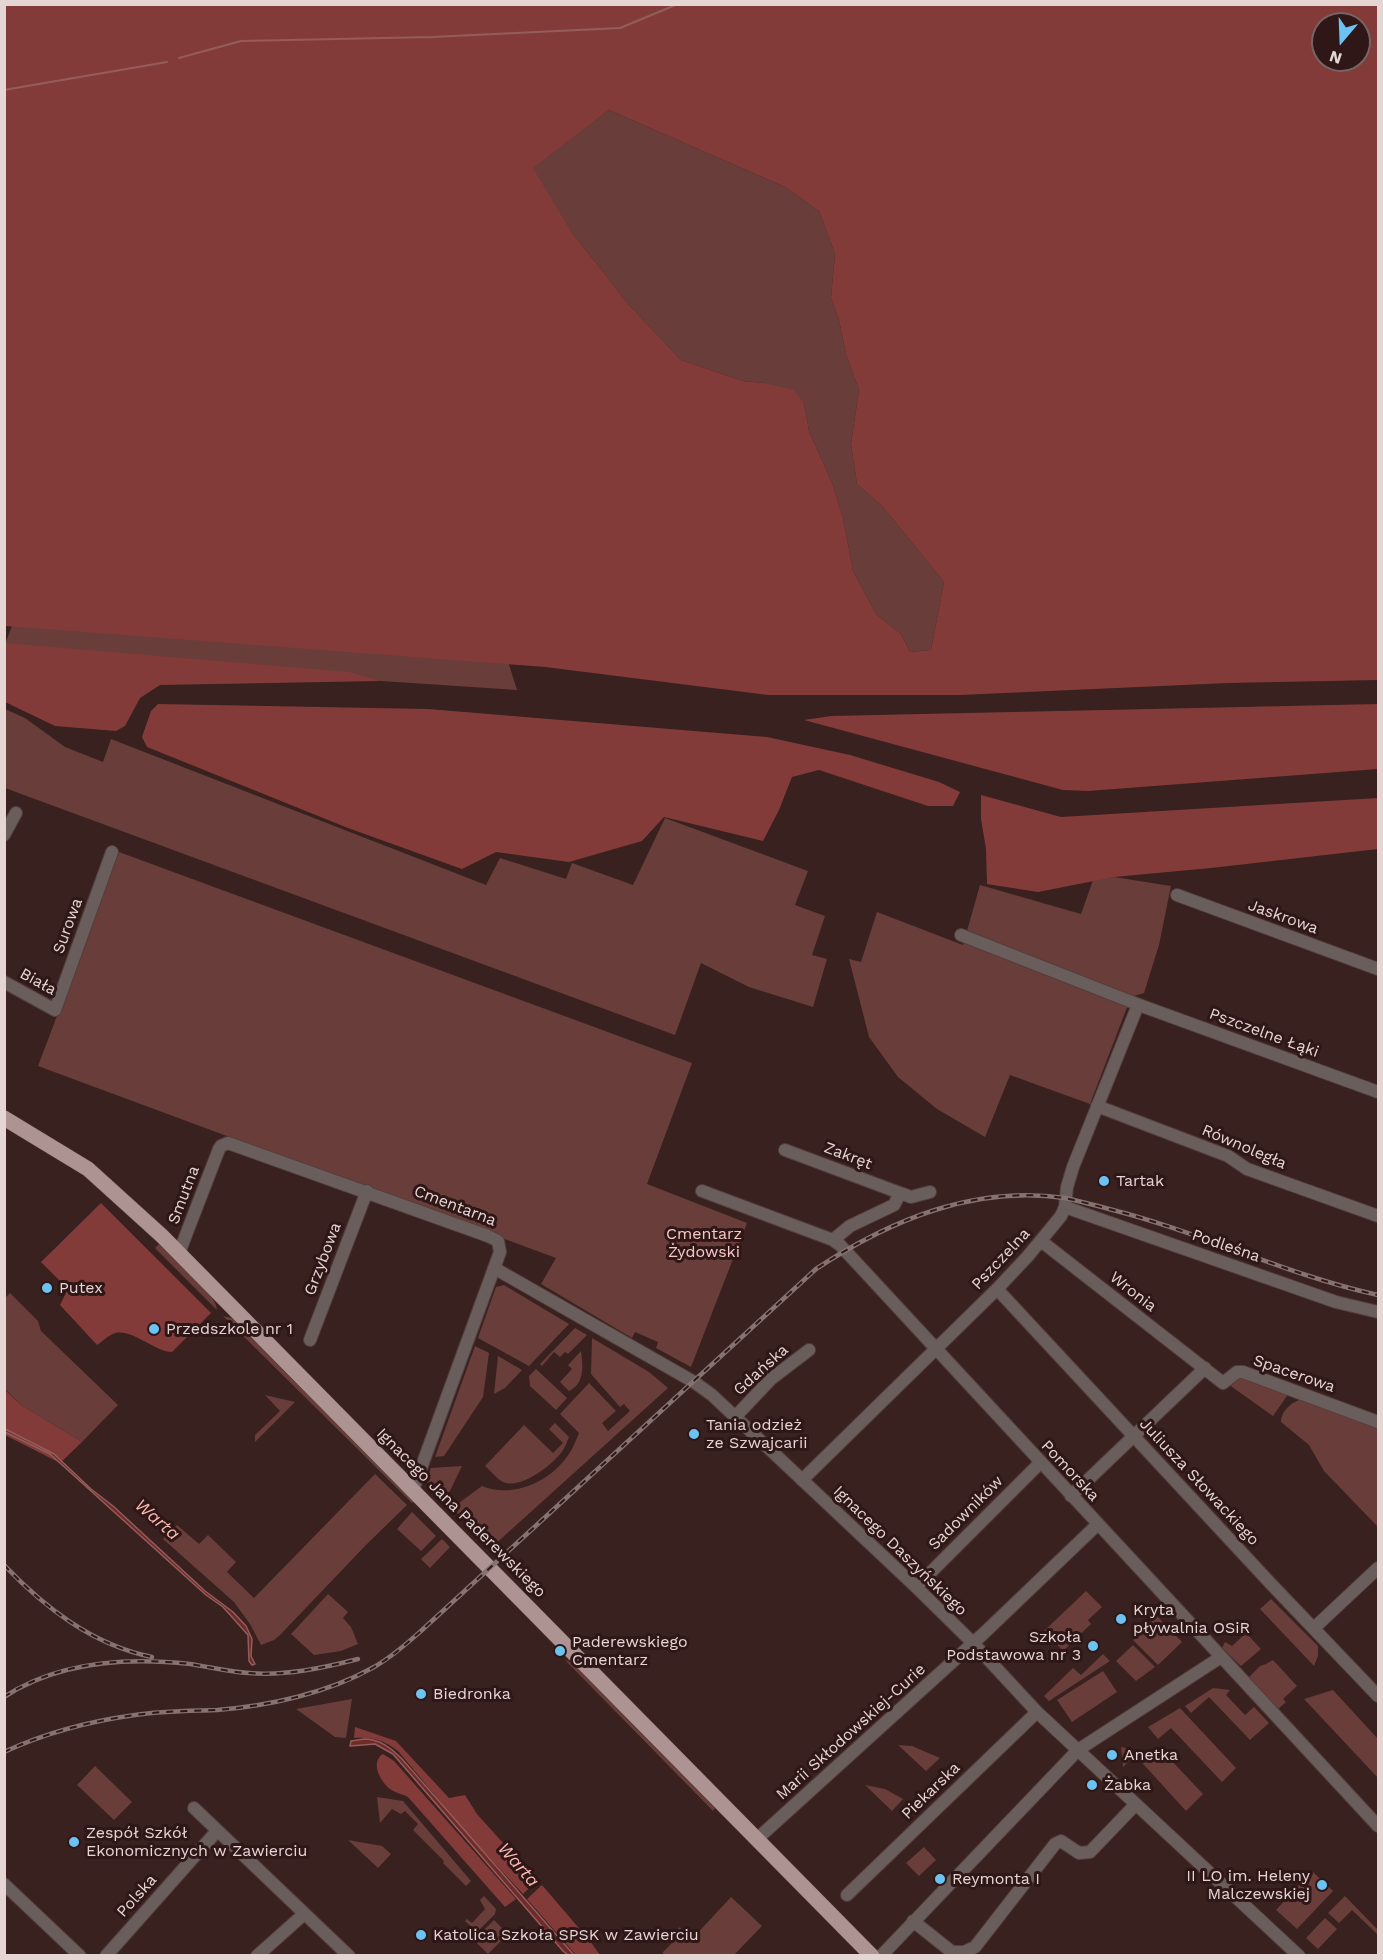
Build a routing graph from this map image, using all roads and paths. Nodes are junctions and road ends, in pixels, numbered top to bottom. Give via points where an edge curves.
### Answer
1 (16, 813) dead end
2 (4, 834) edge
3 (112, 852) dead end
4 (1177, 895) dead end
5 (961, 935) dead end
6 (1378, 969) edge
7 (4, 982) edge
8 (1138, 1005) junction
9 (55, 1010) joint
10 (1378, 1092) edge
11 (1097, 1106) junction
12 (4, 1118) edge
13 (219, 1149) joint
14 (785, 1150) dead end
15 (368, 1191) junction
16 (702, 1191) dead end
17 (930, 1192) dead end
18 (900, 1193) junction
19 (1065, 1207) junction
20 (1378, 1216) edge
21 (833, 1240) junction
22 (1041, 1241) junction
23 (179, 1253) junction
24 (494, 1268) junction
25 (997, 1289) junction
26 (1378, 1312) edge
27 (310, 1340) dead end
28 (809, 1350) dead end
29 (935, 1350) junction
30 (1205, 1368) junction
31 (735, 1417) junction
32 (1378, 1422) edge
33 (1134, 1436) junction
34 (1040, 1463) junction
35 (802, 1480) junction
36 (413, 1491) junction
37 (1071, 1496) junction
38 (1098, 1524) junction
39 (1378, 1568) edge
40 (916, 1587) junction
41 (1314, 1628) junction
42 (973, 1643) junction
43 (1221, 1657) junction
44 (1378, 1696) edge
45 (1037, 1712) junction
46 (1078, 1750) junction
47 (1136, 1804) junction
48 (194, 1808) dead end
49 (1378, 1824) edge
50 (218, 1831) junction
51 (757, 1839) junction
52 (4, 1884) edge
53 (848, 1894) dead end
54 (304, 1914) junction
55 (913, 1922) junction
56 (80, 1956) edge
57 (106, 1956) edge
58 (258, 1956) edge
59 (349, 1956) edge
60 (872, 1956) edge
61 (881, 1956) edge
62 (1299, 1956) edge

1 - 2 street
3 - 9 street, Surowa
4 - 6 street, Jaskrowa
5 - 8 street, Pszczelne Łąki
7 - 9 street, Biała
8 - 10 street, Pszczelne Łąki
8 - 11 street, Pszczelna
11 - 19 street, Pszczelna via 1069,1177
11 - 20 street, Równoległa via 1228,1156 1248,1169
12 - 23 main road, Ignacego Jana Paderewskiego via 88,1169
13 - 15 street, Cmentarna via 224,1144 234,1144
13 - 23 street, Smutna
14 - 18 street, Zakręt
15 - 24 street, Cmentarna via 494,1238 500,1247
15 - 27 street, Grzybowa
16 - 21 street, Pomorska
17 - 18 street, Zakręt via 911,1197
18 - 21 street via 894,1205 850,1226
19 - 22 street, Pszczelna
19 - 26 street, Podleśna via 1336,1302
21 - 29 street, Pomorska
22 - 25 street, Pszczelna
22 - 30 street, Wronia
23 - 36 main road, Ignacego Jana Paderewskiego
24 - 31 street, Ignacego Daszyńskiego via 694,1382
24 - 36 street, Cmentarna
25 - 29 street, Pszczelna
25 - 33 street, Juliusza Słowackiego
28 - 31 street, Gdańska via 767,1383
29 - 34 street, Pomorska
29 - 35 street, Pszczelna
30 - 32 street, Spacerowa via 1223,1383 1243,1372
30 - 33 street
31 - 35 street, Ignacego Daszyńskiego
33 - 37 street
33 - 41 street, Juliusza Słowackiego
34 - 37 street, Pomorska
34 - 40 street, Sadowników
35 - 40 street, Ignacego Daszyńskiego
36 - 51 main road, Ignacego Jana Paderewskiego
37 - 38 street, Pomorska
38 - 42 street, Marii Skłodowskiej-Curie
38 - 43 street, Pomorska
39 - 41 street
40 - 42 street, Ignacego Daszyńskiego
41 - 44 street, Juliusza Słowackiego
42 - 45 street, Ignacego Daszyńskiego
42 - 51 street, Marii Skłodowskiej-Curie
43 - 46 street
43 - 49 street, Pomorska
45 - 46 street, Ignacego Daszyńskiego
45 - 53 street, Piekarska
46 - 47 street, Ignacego Daszyńskiego
46 - 55 street
47 - 55 street via 1090,1852 1078,1853 1061,1841 1055,1844 975,1947 952,1952
47 - 62 street, Ignacego Daszyńskiego
48 - 50 street
50 - 54 street
50 - 57 street, Polska
51 - 60 main road, Ignacego Jana Paderewskiego
52 - 56 street
54 - 58 street
54 - 59 street
55 - 61 street

